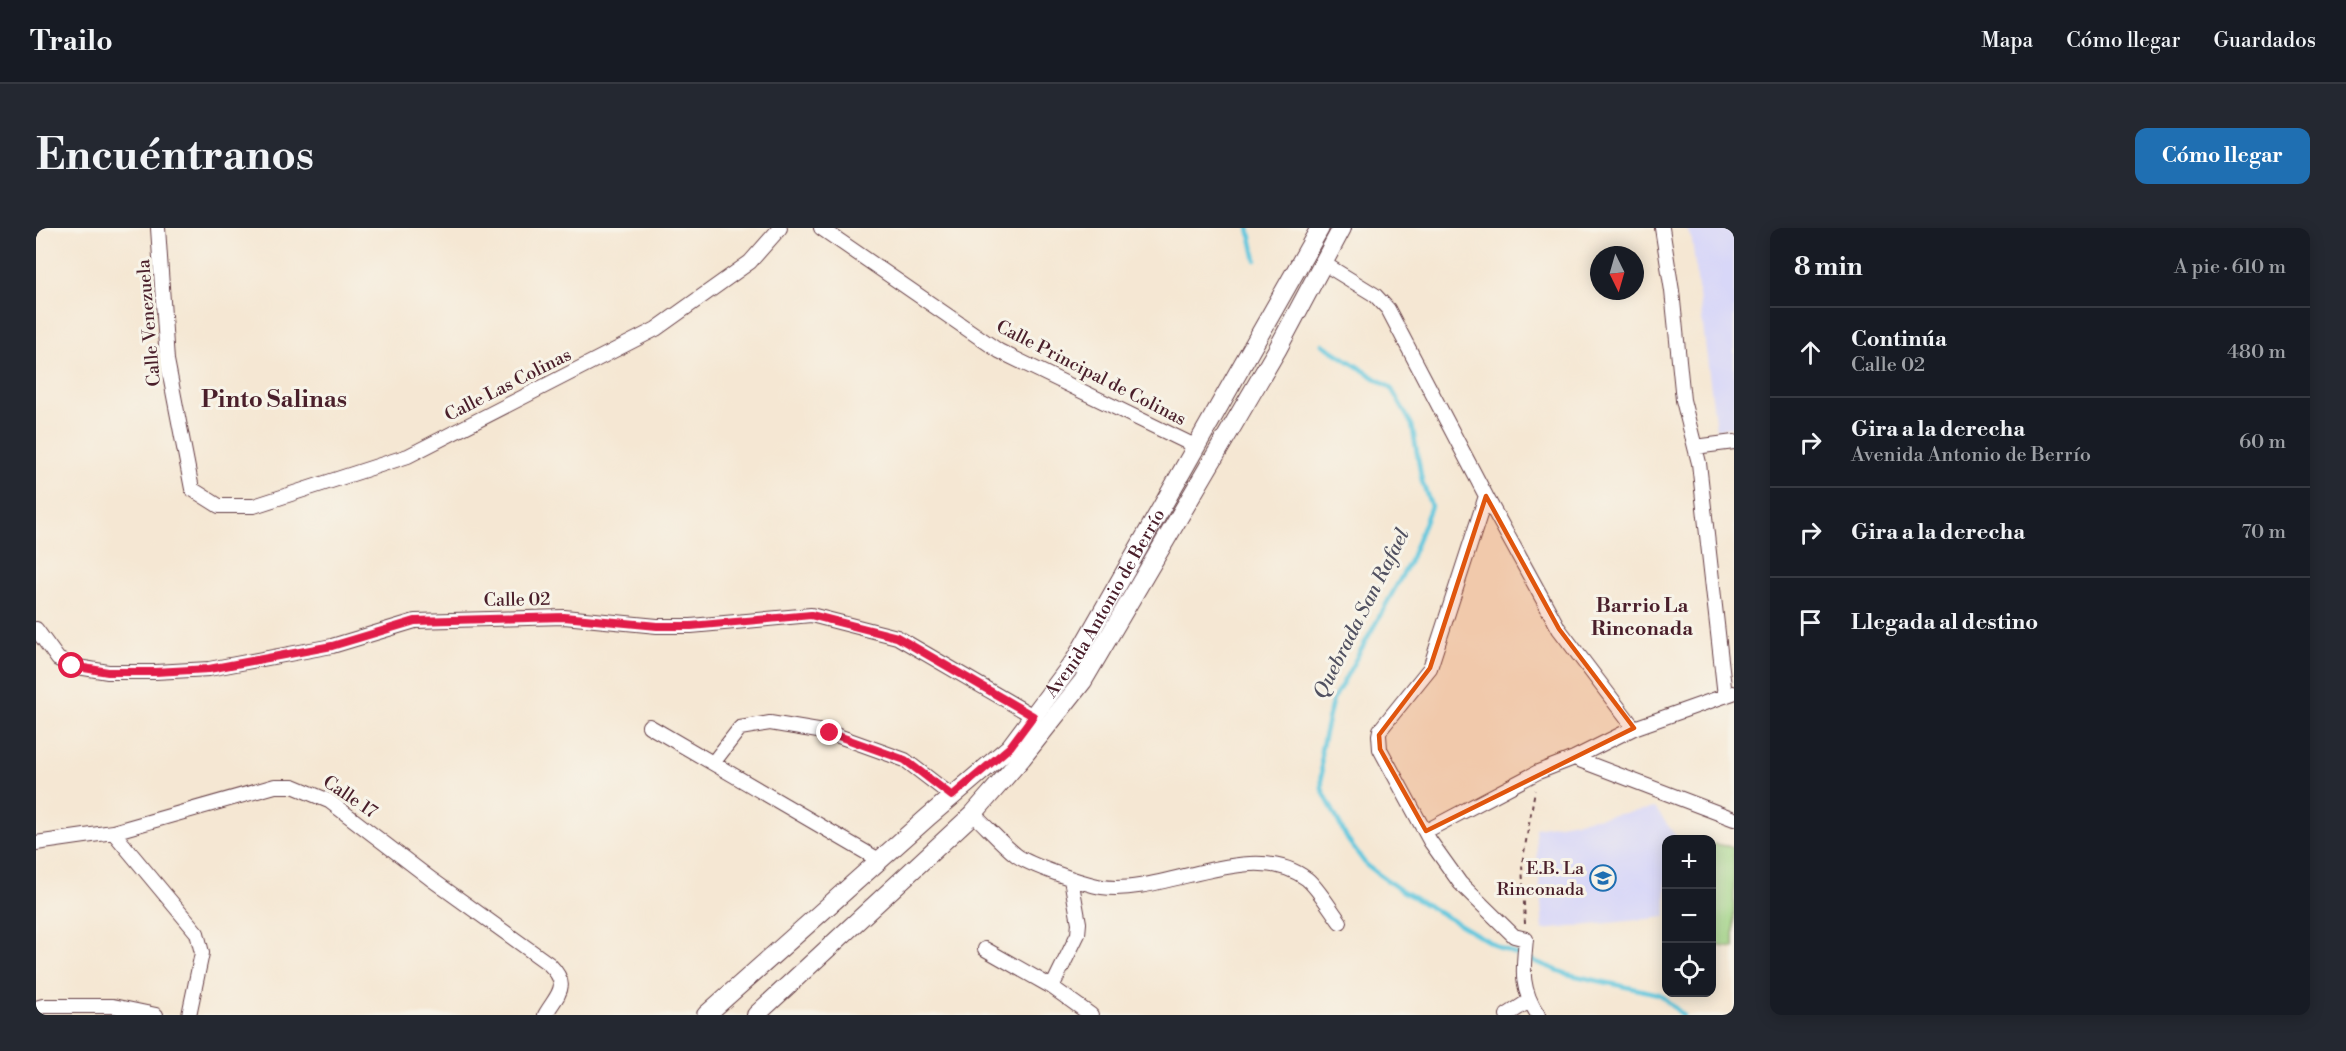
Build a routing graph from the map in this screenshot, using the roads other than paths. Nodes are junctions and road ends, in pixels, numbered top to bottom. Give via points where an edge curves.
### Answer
1 (158, 228) edge
2 (780, 228) edge
3 (822, 228) edge
4 (1320, 228) edge
5 (1342, 228) edge
6 (1662, 228) edge
7 (1323, 263) junction
8 (1734, 442) edge
9 (1197, 447) junction
10 (1695, 447) junction
11 (1486, 496) junction
12 (219, 506) joint
13 (36, 629) edge
14 (1730, 694) edge
15 (1033, 716) junction
16 (648, 726) dead end
17 (1634, 728) junction
18 (1575, 758) junction
19 (713, 763) junction
20 (952, 796) junction
21 (973, 814) junction
22 (1734, 819) edge
23 (1426, 831) junction
24 (113, 832) junction
25 (36, 843) edge
26 (879, 860) junction
27 (1071, 879) junction
28 (1340, 922) dead end
29 (985, 949) dead end
30 (1052, 987) junction
31 (1529, 1001) junction
32 (36, 1008) edge
33 (156, 1015) edge
34 (189, 1015) edge
35 (545, 1015) edge
36 (706, 1015) edge
37 (756, 1015) edge
38 (1091, 1015) edge
39 (1507, 1015) edge
40 (1538, 1015) edge

1 - 12 street, Calle Venezuela via 167,360 192,489
2 - 12 street, Calle Las Colinas via 750,262 656,329 408,456 254,506
3 - 9 street, Calle Principal de Colinas via 999,351
4 - 9 street, Avenida Antonio de Berrío
5 - 7 street, Avenida Antonio de Berrío
6 - 10 street via 1683,400
7 - 11 street via 1375,295 1388,309
7 - 21 street, Avenida Antonio de Berrío via 1083,681
8 - 10 street
9 - 15 street, Avenida Antonio de Berrío via 1075,660
10 - 14 street
11 - 17 street via 1559,628
11 - 23 street via 1430,668 1378,735 1380,749
13 - 15 street, Calle 02 via 58,659 72,666 108,672 155,672 209,669 332,646 415,621 564,617 691,626 811,615 897,637
14 - 17 street
15 - 20 street, Avenida Antonio de Berrío via 1010,747
16 - 19 street
17 - 18 street
18 - 22 street
18 - 23 street via 1538,771
19 - 20 street via 740,728 770,723 830,733 905,760
19 - 26 street
20 - 26 street, Avenida Antonio de Berrío
21 - 27 street via 1018,856
21 - 37 street, Avenida Antonio de Berrío
23 - 31 street via 1460,884 1526,945 1523,968
24 - 25 street, Calle 17
24 - 34 street via 197,933 202,952
24 - 35 street, Calle 17 via 275,786 312,792 549,964 562,984
26 - 36 street, Avenida Antonio de Berrío
27 - 28 street via 1102,887 1134,888 1235,866 1273,865 1308,879
27 - 30 street via 1078,934
29 - 30 street
30 - 38 street
31 - 39 street
31 - 40 street
32 - 33 street via 113,1006

